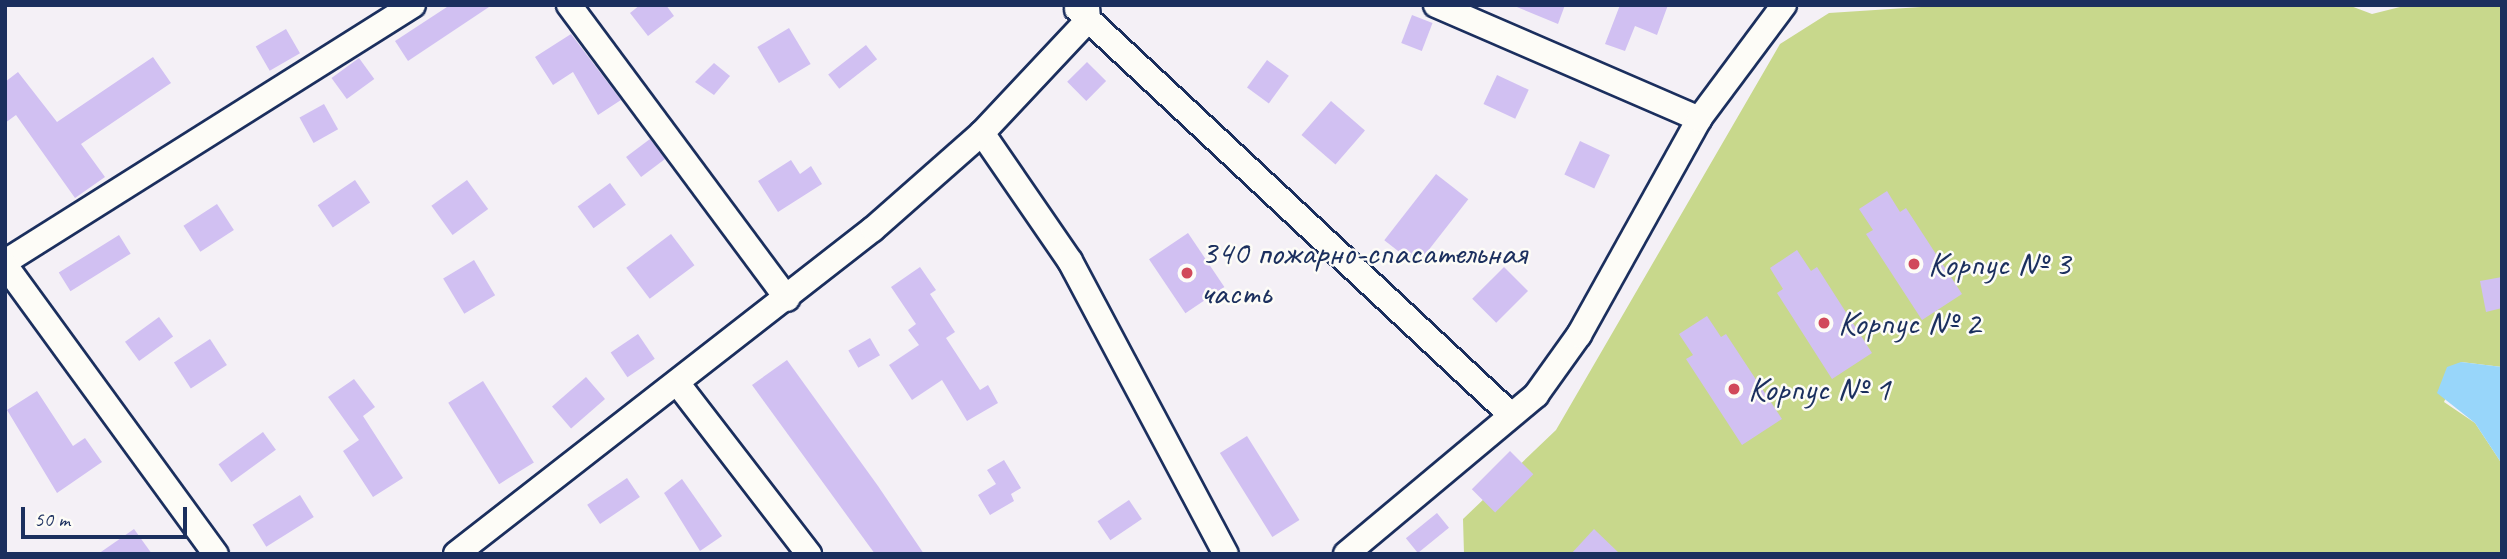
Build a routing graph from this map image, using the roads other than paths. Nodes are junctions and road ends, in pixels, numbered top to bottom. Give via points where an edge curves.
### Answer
1 (413, 5) edge
2 (569, 5) edge
3 (1436, 5) edge
4 (1784, 5) edge
5 (1083, 10) edge
6 (1699, 119) junction
7 (982, 133) junction
8 (8, 270) edge
9 (787, 299) junction
10 (678, 384) junction
11 (1511, 415) junction
12 (216, 554) edge
13 (456, 554) edge
14 (809, 554) edge
15 (1226, 554) edge
16 (1346, 554) edge

1 - 8 street
2 - 9 street
3 - 6 street
4 - 6 street
5 - 7 street
5 - 11 street
6 - 11 street via 1579,335 1536,396
7 - 9 street
7 - 15 street via 1070,261
8 - 12 street
9 - 10 street
10 - 13 street
10 - 14 street
11 - 16 street via 1392,521

